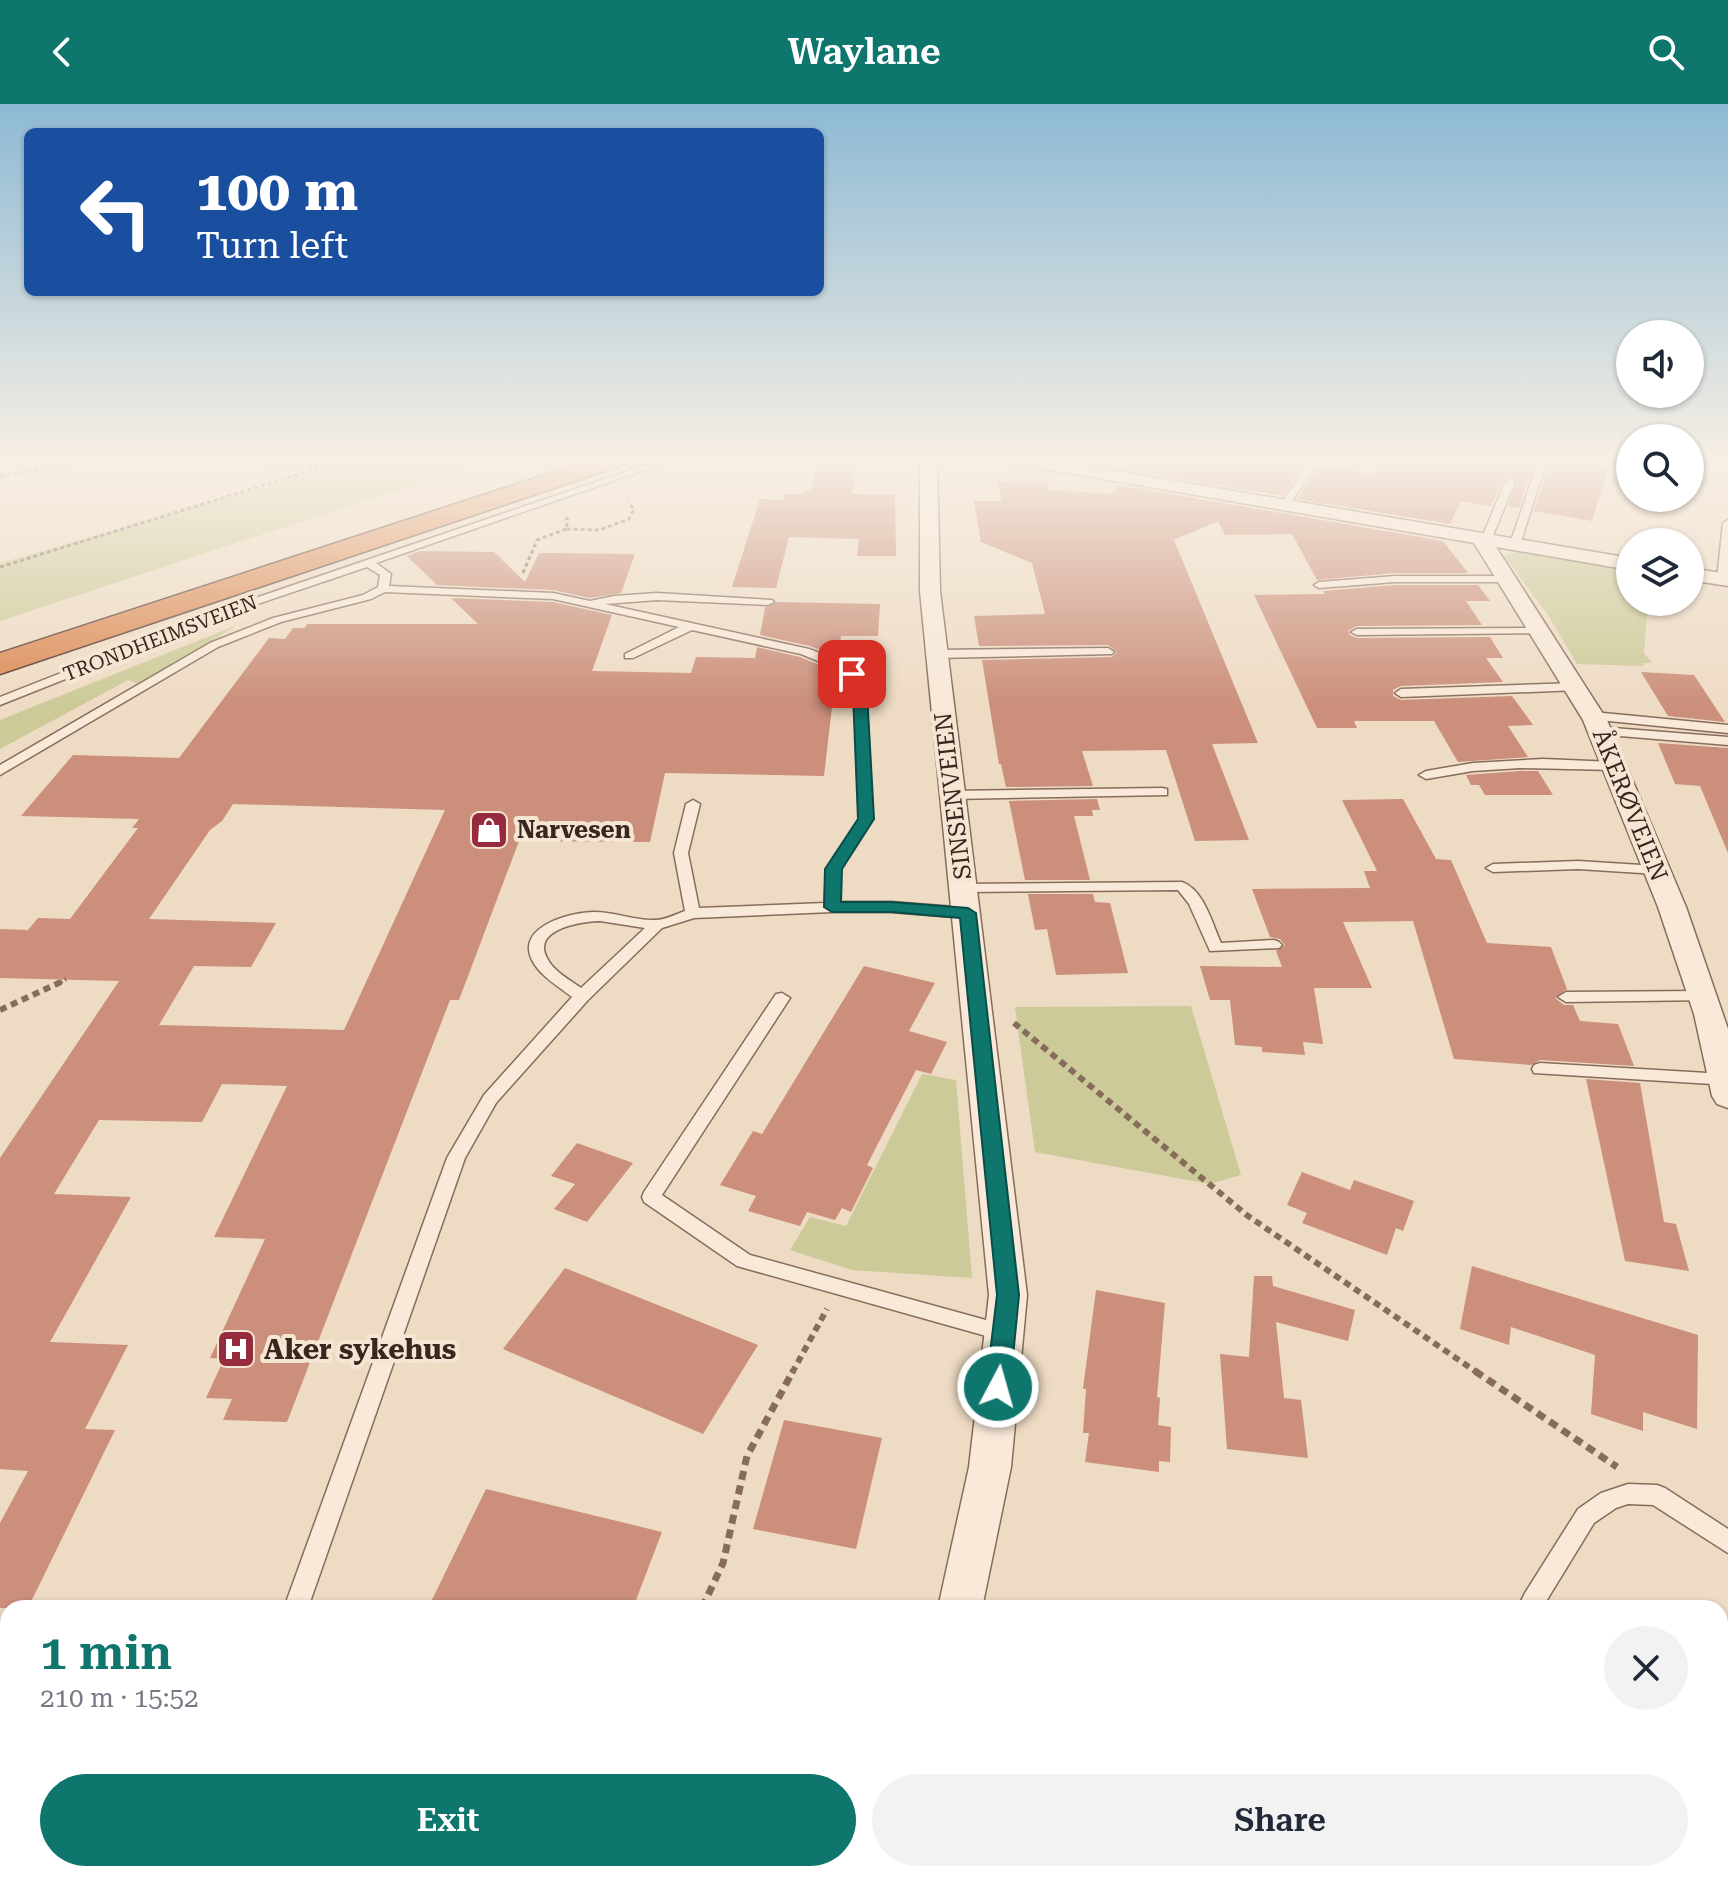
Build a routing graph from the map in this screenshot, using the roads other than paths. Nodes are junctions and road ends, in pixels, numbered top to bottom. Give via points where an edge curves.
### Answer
1 (310, 541) edge
2 (370, 541) edge
3 (439, 541) edge
4 (929, 541) edge
5 (1484, 541) edge
6 (1495, 541) edge
7 (1516, 541) edge
8 (1727, 541) edge
9 (1515, 544) junction
10 (367, 562) junction
11 (1616, 562) edge
12 (1704, 576) edge
13 (1506, 579) junction
14 (1725, 580) edge
15 (1319, 585) dead end
16 (383, 589) junction
17 (768, 602) dead end
18 (588, 604) junction
19 (688, 627) junction
20 (1539, 631) junction
21 (1357, 632) dead end
22 (0, 641) edge
23 (1108, 652) dead end
24 (937, 654) junction
25 (629, 656) dead end
26 (0, 664) edge
27 (1575, 687) junction
28 (1401, 693) dead end
29 (0, 701) edge
30 (1596, 723) junction
31 (1728, 729) edge
32 (1728, 741) edge
33 (1614, 766) junction
34 (0, 771) edge
35 (1426, 775) dead end
36 (1162, 792) dead end
37 (952, 795) junction
38 (693, 804) dead end
39 (1493, 868) dead end
40 (1657, 870) junction
41 (966, 901) junction
42 (832, 907) junction
43 (693, 913) junction
44 (657, 925) junction
45 (1274, 945) dead end
46 (582, 996) junction
47 (1703, 996) junction
48 (1566, 997) dead end
49 (782, 998) dead end
50 (1540, 1069) dead end
51 (1726, 1088) edge
52 (1004, 1333) junction
53 (1728, 1542) edge
54 (299, 1600) edge
55 (962, 1600) edge
56 (1534, 1600) edge

1 - 22 highway, TRONDHEIMSVEIEN
2 - 26 highway, TRONDHEIMSVEIEN
3 - 10 lane, TRONDHEIMSVEIEN
4 - 24 street, SINSENVEIEN
5 - 13 street, ÅKERØVEIEN
6 - 9 street
7 - 9 lane
8 - 14 lane
9 - 11 street
10 - 16 lane via 386,574
10 - 29 lane, TRONDHEIMSVEIEN via 183,627
12 - 14 street
13 - 15 lane
13 - 20 street, ÅKERØVEIEN
16 - 18 lane via 553,596
16 - 34 lane via 214,645
17 - 18 lane via 625,598
18 - 19 lane
19 - 25 lane
19 - 42 lane via 805,651 852,674 860,693 866,819 833,869
20 - 21 lane
20 - 27 street, ÅKERØVEIEN
23 - 24 lane
24 - 37 street, SINSENVEIEN
27 - 28 lane
27 - 30 street, ÅKERØVEIEN
30 - 31 lane
30 - 32 lane
30 - 33 street, ÅKERØVEIEN
33 - 35 lane via 1512,762
33 - 40 street, ÅKERØVEIEN
36 - 37 lane
37 - 41 street, SINSENVEIEN
38 - 43 lane via 681,853
39 - 40 lane via 1578,865
40 - 47 street, ÅKERØVEIEN
41 - 42 lane
41 - 45 lane via 1182,886 1196,903 1215,948
41 - 52 street, SINSENVEIEN via 1008,1295
42 - 43 lane
43 - 44 lane
44 - 46 lane
44 - 46 lane via 583,917 543,933 537,945 539,958
46 - 54 lane via 490,1099 456,1158
47 - 48 lane
47 - 51 street, ÅKERØVEIEN
49 - 52 lane via 651,1197 744,1261
50 - 51 lane
52 - 55 street, SINSENVEIEN via 990,1467
53 - 56 lane via 1657,1495 1628,1494 1586,1516

